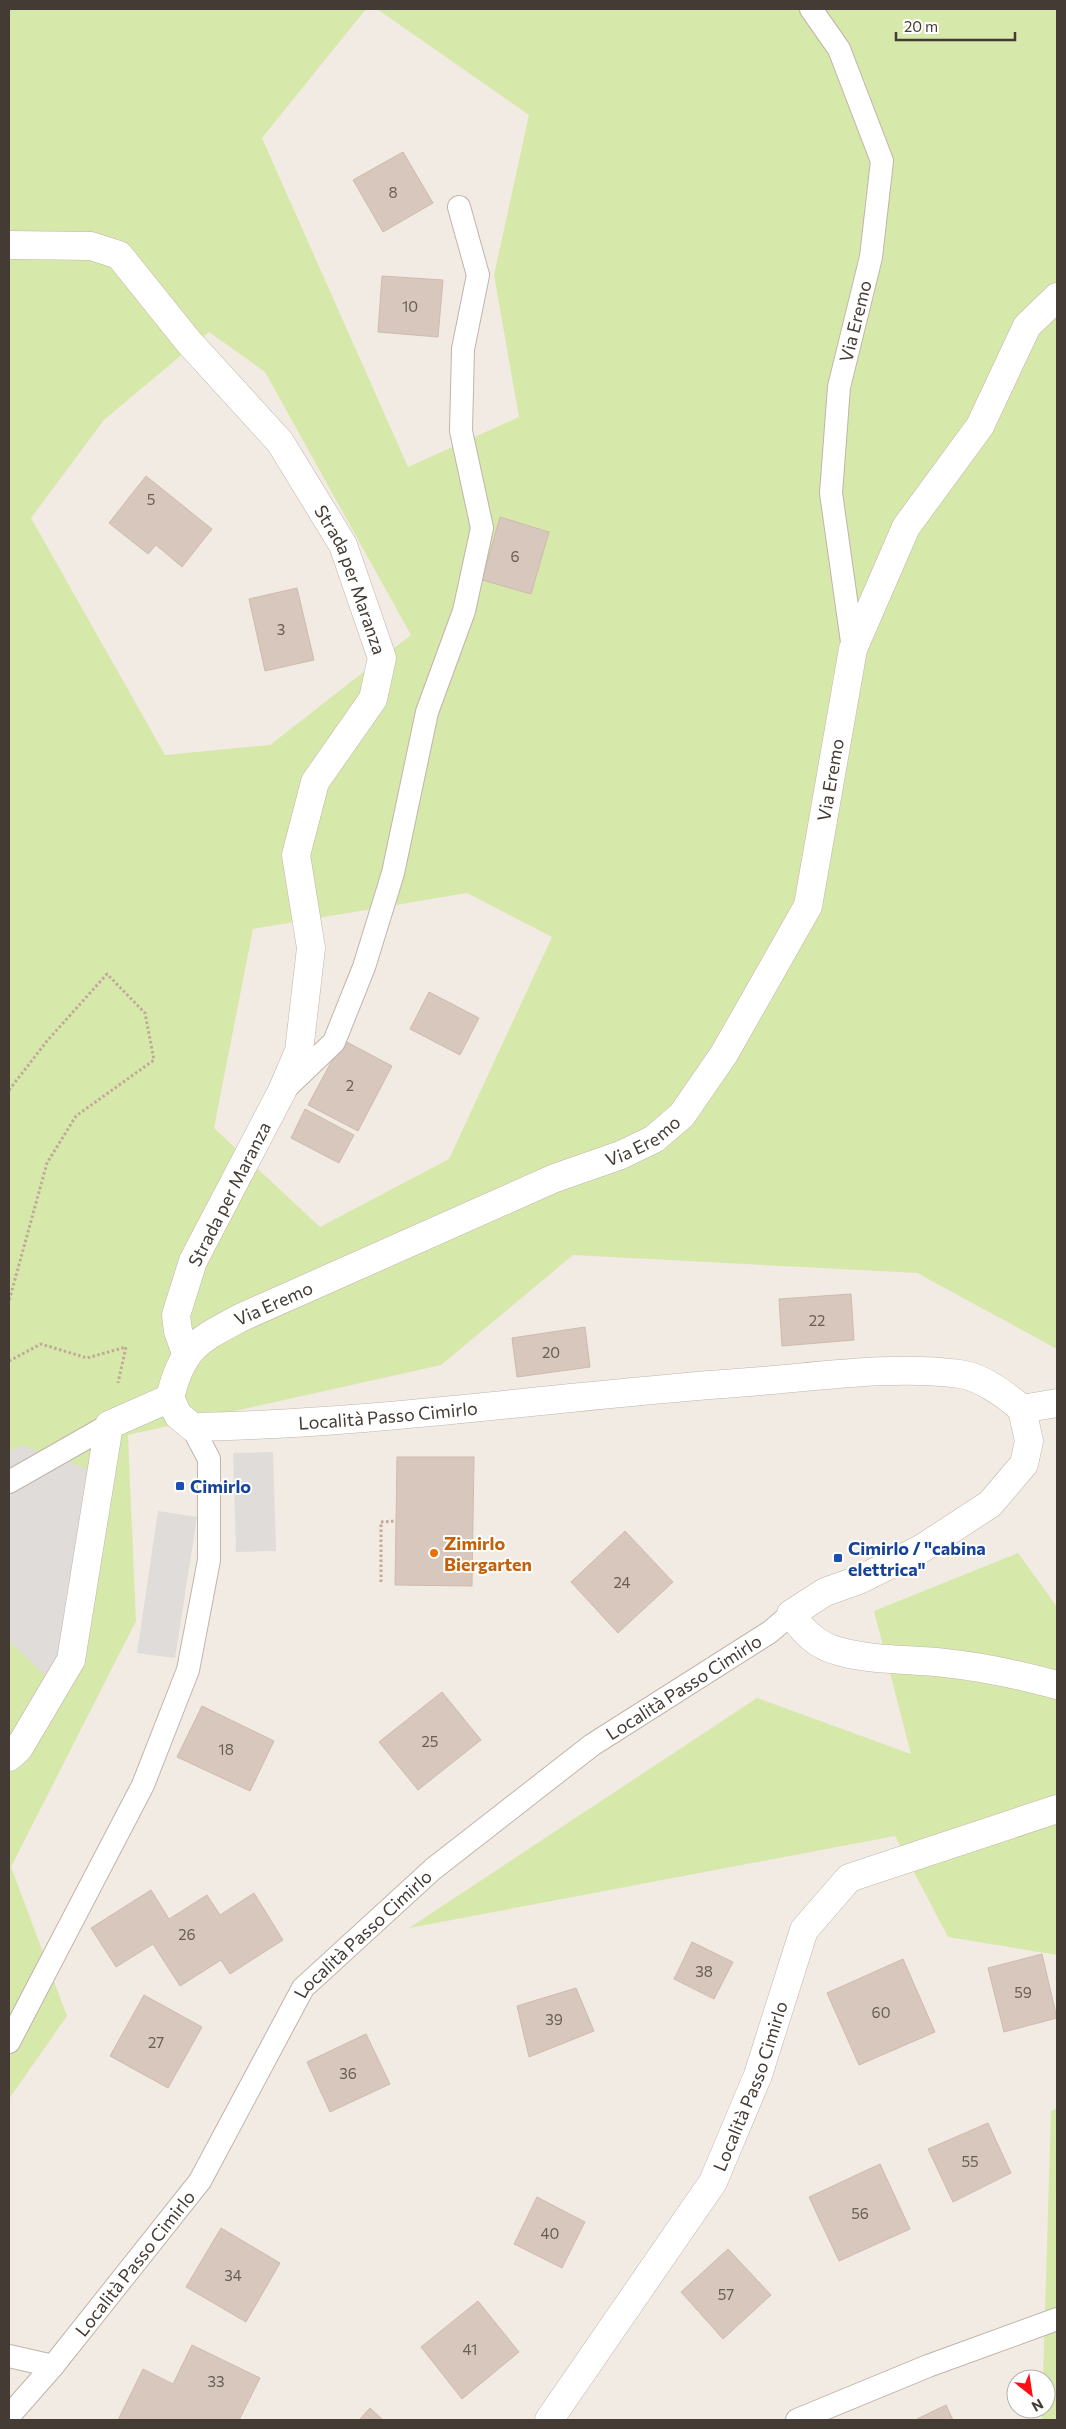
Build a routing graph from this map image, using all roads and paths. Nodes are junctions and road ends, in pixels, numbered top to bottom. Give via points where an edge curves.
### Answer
1 (811, 9) edge
2 (459, 207) dead end
3 (9, 245) edge
4 (1057, 297) edge
5 (853, 649) junction
6 (9, 1090) edge
7 (282, 1092) junction
8 (9, 1301) edge
9 (187, 1356) junction
10 (9, 1361) edge
11 (170, 1398) junction
12 (1057, 1403) edge
13 (1022, 1409) junction
14 (109, 1425) junction
15 (192, 1428) junction
16 (9, 1482) edge
17 (396, 1521) dead end
18 (380, 1582) dead end
19 (791, 1614) junction
20 (1057, 1685) edge
21 (9, 1757) edge
22 (1057, 1809) edge
23 (9, 2042) edge
24 (1057, 2319) edge
25 (9, 2356) edge
26 (53, 2366) junction
27 (9, 2416) edge
28 (549, 2420) edge
29 (797, 2420) edge

1 - 5 lane, Via Eremo via 839,49 882,161 871,257 839,387 831,493
2 - 7 lane, Strada per Maranza via 478,275 463,349 461,431 482,528 464,611 426,712 393,873 364,967 334,1042
3 - 7 street, Strada per Maranza via 91,246 119,256 188,341 280,442 343,545 382,658 373,699 315,782 296,855 311,948 299,1051
4 - 5 street, Via Eremo via 1027,326 980,426 906,528
5 - 9 street, Via Eremo via 808,906 724,1054 682,1115 654,1139 621,1155 555,1178 240,1318 200,1340
6 - 8 path via 47,1041 108,974 145,1013 154,1060 76,1116 47,1163
7 - 9 street, Strada per Maranza via 193,1262 176,1315
9 - 11 street, Via Eremo via 175,1378
10 - 14 path via 41,1344 87,1358 126,1347
11 - 14 street
11 - 15 street via 178,1415
12 - 13 street
13 - 15 street, Località Passo Cimirlo via 989,1386 963,1374 917,1370 716,1384 273,1426
13 - 19 street, Località Passo Cimirlo via 1029,1440 1024,1464 990,1504 921,1550 859,1580 825,1592
14 - 16 lane
14 - 21 street via 71,1660 19,1748
15 - 23 lane via 209,1459 209,1560 188,1670 143,1785
17 - 18 path via 381,1522
19 - 20 street via 810,1637 836,1651 1003,1671
19 - 26 lane, Località Passo Cimirlo via 770,1632 592,1745 433,1869 303,1988 200,2181
22 - 28 street, Località Passo Cimirlo via 848,1878 804,1930 758,2075 713,2182
24 - 29 lane via 928,2366
25 - 26 lane
26 - 27 lane, Località Passo Cimirlo

